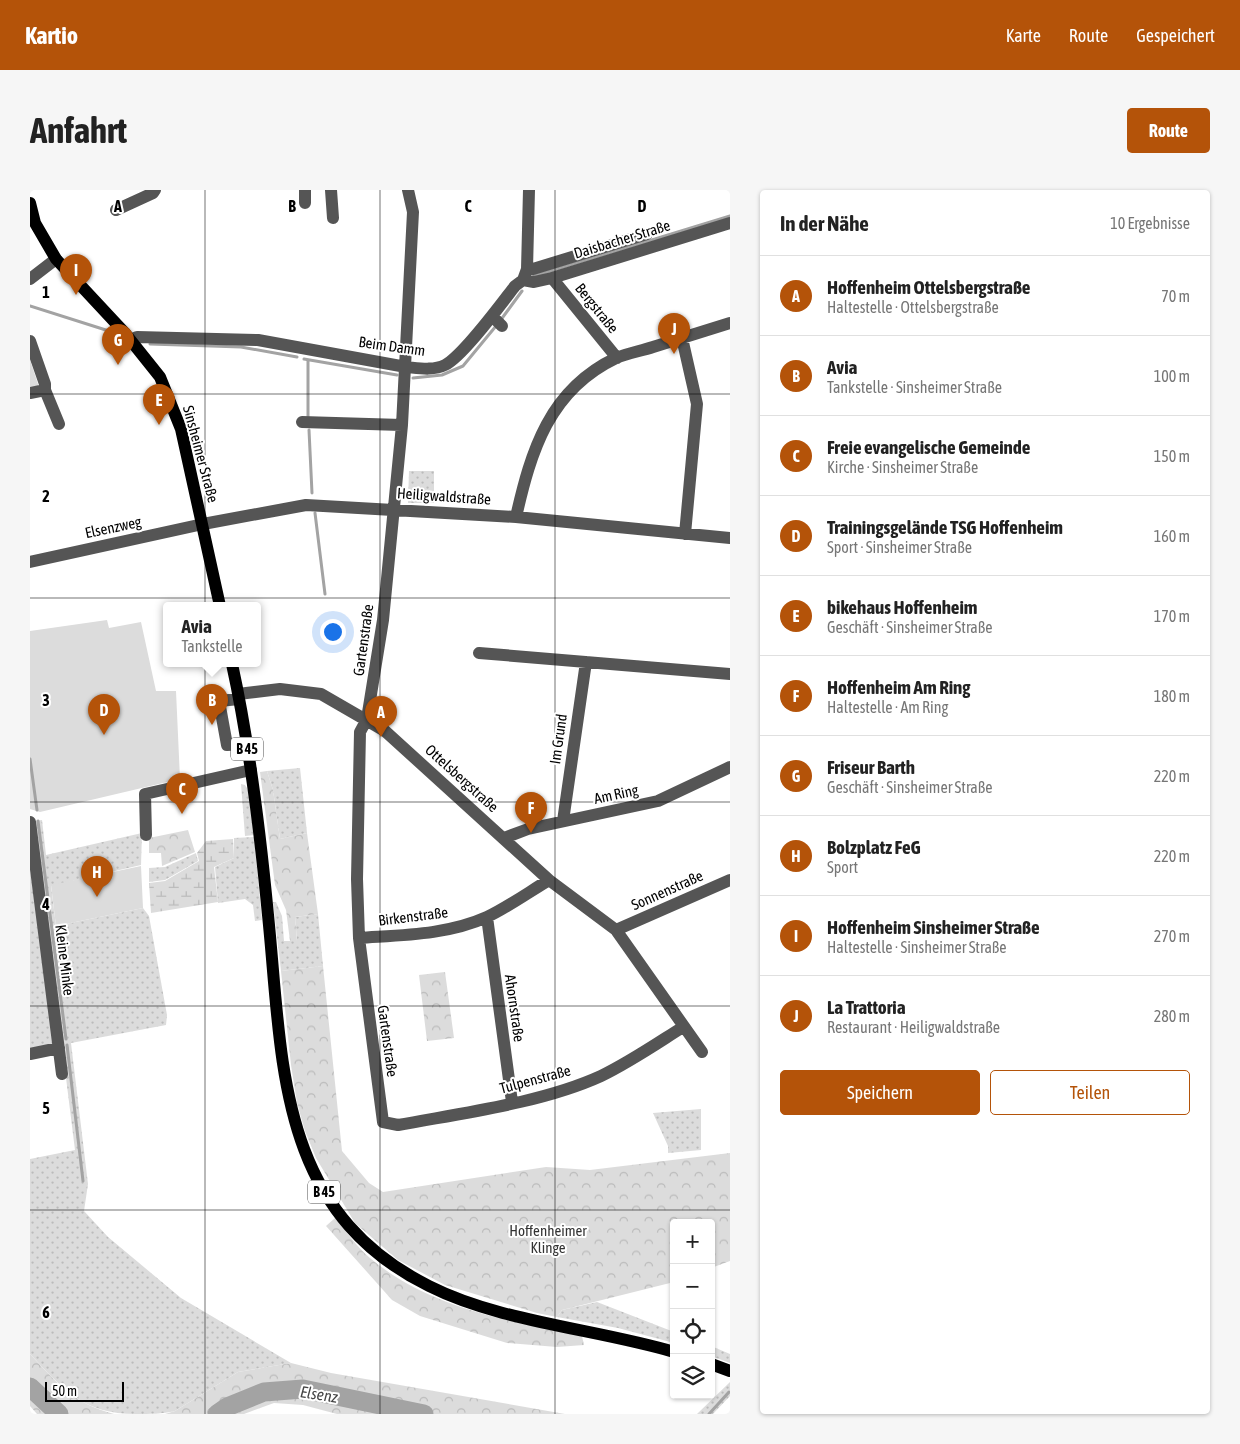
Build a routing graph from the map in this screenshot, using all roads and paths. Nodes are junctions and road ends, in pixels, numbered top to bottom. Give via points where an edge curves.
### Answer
1 (155, 190) edge
2 (331, 190) edge
3 (408, 190) edge
4 (529, 190) edge
5 (30, 203) edge
6 (116, 210) dead end
7 (333, 218) dead end
8 (730, 223) edge
9 (647, 234) dead end
10 (56, 259) junction
11 (525, 274) junction
12 (552, 278) junction
13 (30, 279) edge
14 (730, 323) edge
15 (682, 338) junction
16 (130, 340) junction
17 (30, 341) edge
18 (617, 358) junction
19 (406, 367) junction
20 (45, 390) junction
21 (30, 393) edge
22 (302, 422) dead end
23 (59, 424) dead end
24 (402, 426) junction
25 (393, 509) junction
26 (516, 517) junction
27 (203, 524) junction
28 (685, 534) junction
29 (730, 538) edge
30 (30, 562) edge
31 (219, 602) edge
32 (479, 653) dead end
33 (586, 662) junction
34 (233, 667) edge
35 (730, 674) edge
36 (238, 697) junction
37 (367, 719) junction
38 (247, 744) junction
39 (730, 767) edge
40 (251, 770) junction
41 (563, 821) junction
42 (30, 822) edge
43 (146, 835) dead end
44 (504, 838) junction
45 (549, 880) junction
46 (730, 880) edge
47 (487, 917) junction
48 (616, 930) junction
49 (359, 938) junction
50 (683, 1027) junction
51 (59, 1048) junction
52 (702, 1052) dead end
53 (30, 1054) edge
54 (62, 1074) dead end
55 (512, 1102) junction
56 (383, 1122) joint
57 (670, 1351) edge
58 (715, 1365) edge
59 (730, 1371) edge

1 - 6 street
2 - 7 street
3 - 19 street, Gartenstraße via 413,212
4 - 11 street
5 - 10 main road, Sinsheimer Straße via 35,223
8 - 12 street, Daisbacher Straße
9 - 11 street, Daisbacher Straße
10 - 13 street
10 - 16 main road, Sinsheimer Straße
11 - 12 street, Daisbacher Straße via 534,282
11 - 19 street, Beim Damm via 515,286 497,322 445,365 429,369
12 - 18 street, Bergstraße
14 - 15 street
15 - 18 street
15 - 28 street via 697,404
16 - 19 street, Beim Damm via 136,337 258,340
16 - 27 main road, Sinsheimer Straße via 160,377 170,399 181,429
17 - 20 street
18 - 26 street via 571,390 547,424 528,466
19 - 24 street, Gartenstraße
20 - 21 street
20 - 23 street
22 - 24 street
24 - 25 street, Gartenstraße
25 - 26 street, Heiligwaldstraße
25 - 27 street, Heiligwaldstraße via 306,505
25 - 37 street, Gartenstraße via 383,620
26 - 28 street, Heiligwaldstraße
27 - 30 street, Elsenzweg
27 - 31 main road, Sinsheimer Straße
28 - 29 street, Heiligwaldstraße
32 - 33 street
33 - 35 street
33 - 41 street, Im Grund
34 - 36 main road, B 45
36 - 37 street, Ottelsbergstraße via 280,689 307,690
36 - 38 main road, B 45
36 - 38 street, Ottelsbergstraße via 219,701 227,745
37 - 44 street, Ottelsbergstraße via 385,731
37 - 49 street, Gartenstraße via 360,732
38 - 40 main road, B 45
39 - 41 street, Am Ring via 658,801
40 - 43 street via 144,794
40 - 57 main road, B 45 via 285,1082 298,1136 329,1202 364,1243 394,1266 429,1286 499,1311
41 - 44 street, Am Ring
42 - 51 street, Kleine Minke
44 - 45 street, Ottelsbergstraße
45 - 47 street, Birkenstraße
45 - 48 street, Ottelsbergstraße
46 - 48 street, Sonnenstraße
47 - 49 street, Birkenstraße via 453,929
47 - 55 street, Ahornstraße
48 - 50 street, Ottelsbergstraße
49 - 56 street, Gartenstraße
50 - 52 street, Ottelsbergstraße
50 - 55 street, Tulpenstraße via 600,1076
51 - 53 street
51 - 54 street, Kleine Minke
55 - 56 street, Tulpenstraße via 398,1126
58 - 59 main road

